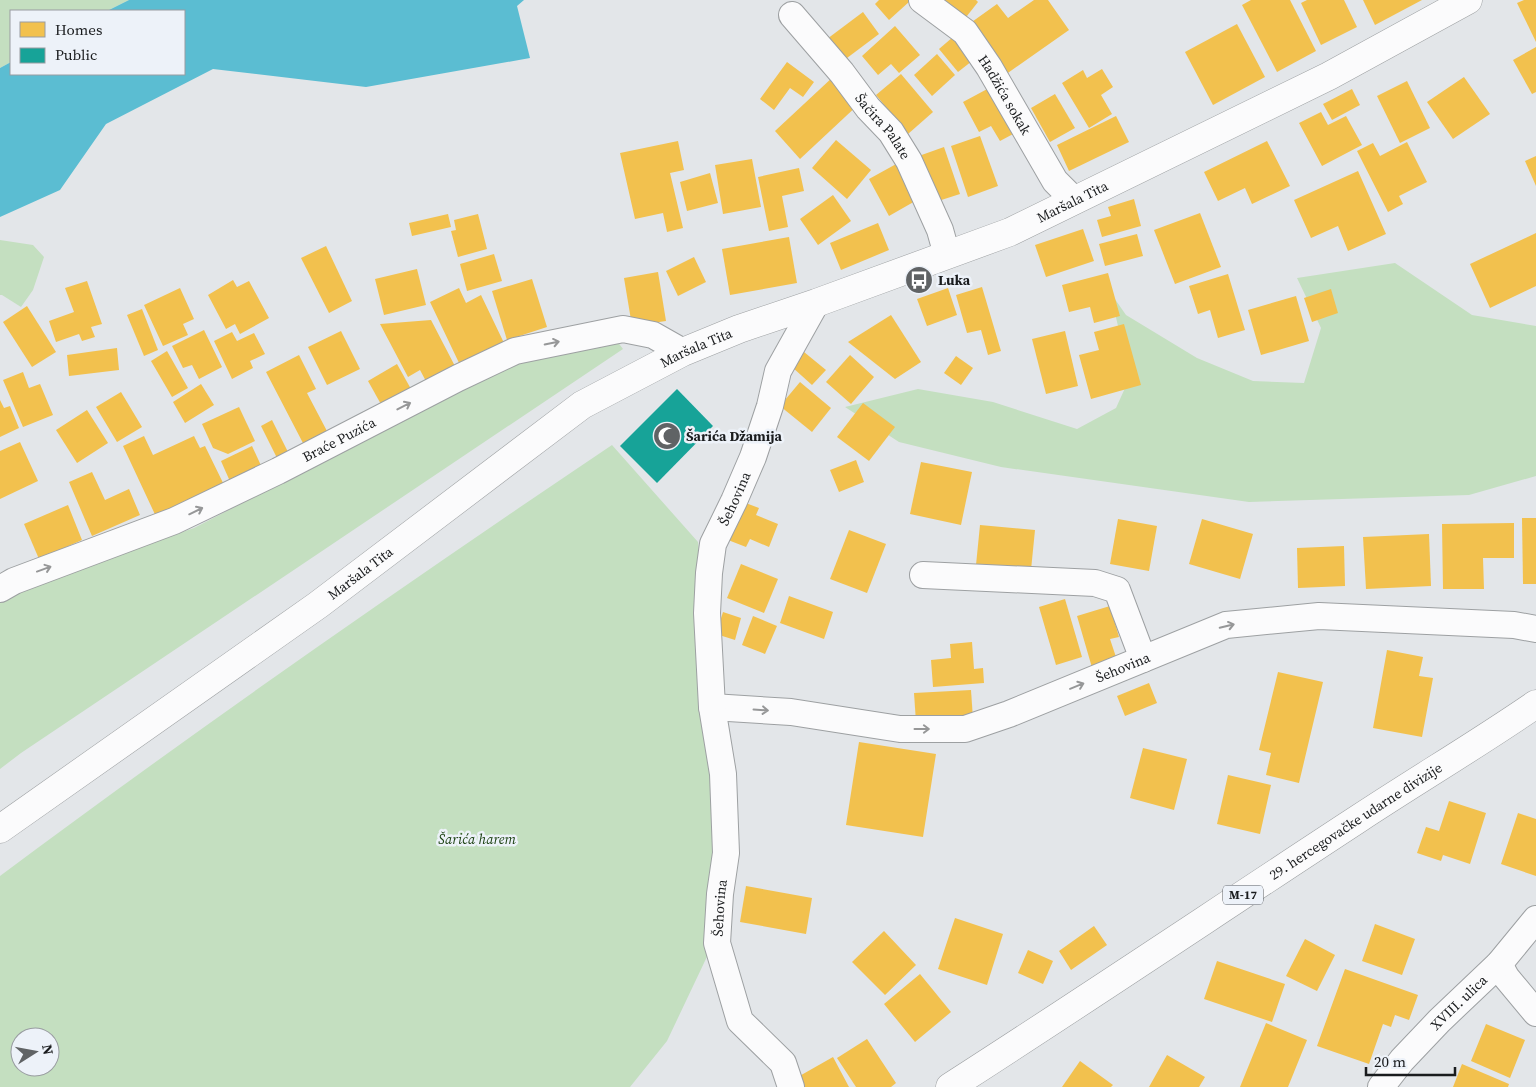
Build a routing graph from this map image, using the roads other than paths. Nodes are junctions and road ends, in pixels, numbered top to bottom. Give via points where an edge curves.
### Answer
1 (922, 0) edge
2 (1468, 0) edge
3 (792, 14) dead end
4 (1074, 200) junction
5 (947, 255) junction
6 (816, 304) junction
7 (683, 352) junction
8 (923, 576) dead end
9 (0, 589) edge
10 (1536, 629) edge
11 (1143, 659) junction
12 (1536, 704) edge
13 (712, 706) junction
14 (0, 829) edge
15 (1536, 919) edge
16 (1499, 964) junction
17 (1536, 1013) edge
18 (791, 1087) edge
19 (950, 1087) edge
20 (1381, 1087) edge

1 - 4 street, Hadžića sokak via 965,32 1055,181
2 - 4 street, Maršala Tita via 1329,76
3 - 5 street, Šačira Palate via 891,132 909,161 940,230
4 - 5 street, Maršala Tita via 1010,232
5 - 6 street, Maršala Tita
6 - 7 street, Maršala Tita via 739,329
6 - 13 street, Šehovina via 778,371 753,457 713,544 707,613
9 -> 7 street, Braće Puzića via 174,521 515,350 623,329 653,335
7 - 14 street, Maršala Tita via 569,413 318,605
8 - 11 street via 1095,583 1117,590
11 -> 10 street, Šehovina via 1226,625 1319,616 1514,625
13 -> 11 street, Šehovina via 791,712 900,729 965,729
12 - 19 street, 29. hercegovačke udarne divizije / M-17
13 - 18 street, Šehovina via 723,774 726,853 718,943 740,1021 783,1064
15 - 16 street, XVIII. ulica
16 - 17 street
16 - 20 street, XVIII. ulica via 1439,1021

